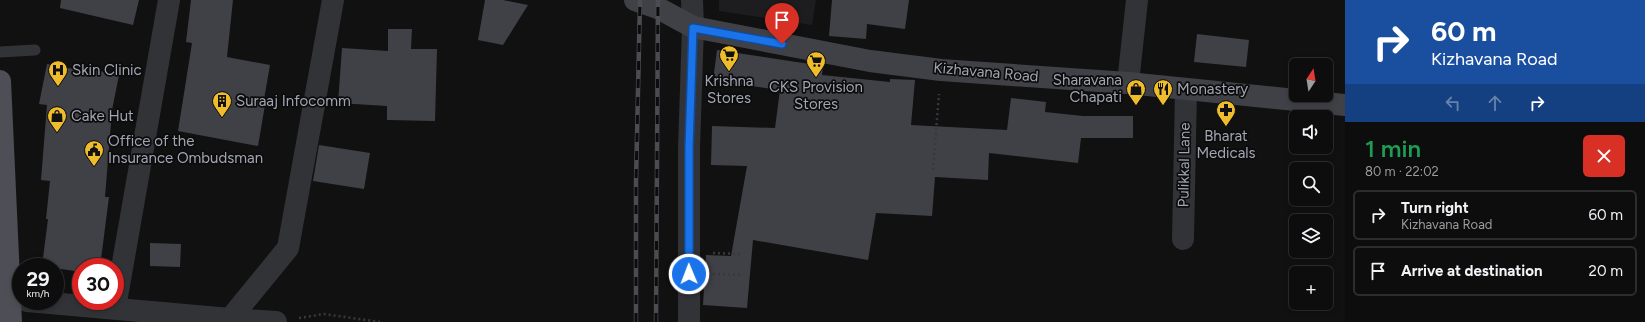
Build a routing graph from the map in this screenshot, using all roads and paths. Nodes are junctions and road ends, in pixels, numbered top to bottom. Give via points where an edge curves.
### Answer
1 (169, 0) edge
2 (333, 0) edge
3 (635, 0) edge
4 (692, 0) edge
5 (1137, 0) edge
6 (693, 28) junction
7 (35, 50) dead end
8 (0, 52) edge
9 (941, 70) junction
10 (0, 81) edge
11 (1128, 83) junction
12 (1186, 90) junction
13 (1345, 105) edge
14 (933, 170) dead end
15 (1183, 239) dead end
16 (15, 258) edge
17 (124, 258) edge
18 (689, 274) junction
19 (743, 275) dead end
20 (124, 309) edge
21 (15, 310) edge
22 (230, 319) junction
23 (11, 322) edge
24 (276, 322) edge
25 (380, 322) edge
26 (689, 322) edge

1 - 17 street
2 - 22 street via 288,248
3 - 6 street, Kizhavana Road via 658,8
4 - 6 street
5 - 11 street
6 - 9 street, Kizhavana Road via 870,61
6 - 18 street via 689,148
7 - 8 lane
9 - 11 street, Kizhavana Road
9 - 14 path
10 - 16 main road
11 - 12 street, Kizhavana Road
12 - 13 street, Kizhavana Road
12 - 15 street, Pulikkal Lane
18 - 19 path
18 - 26 street
20 - 22 street
21 - 23 main road
22 - 24 street
24 - 25 path via 324,314

